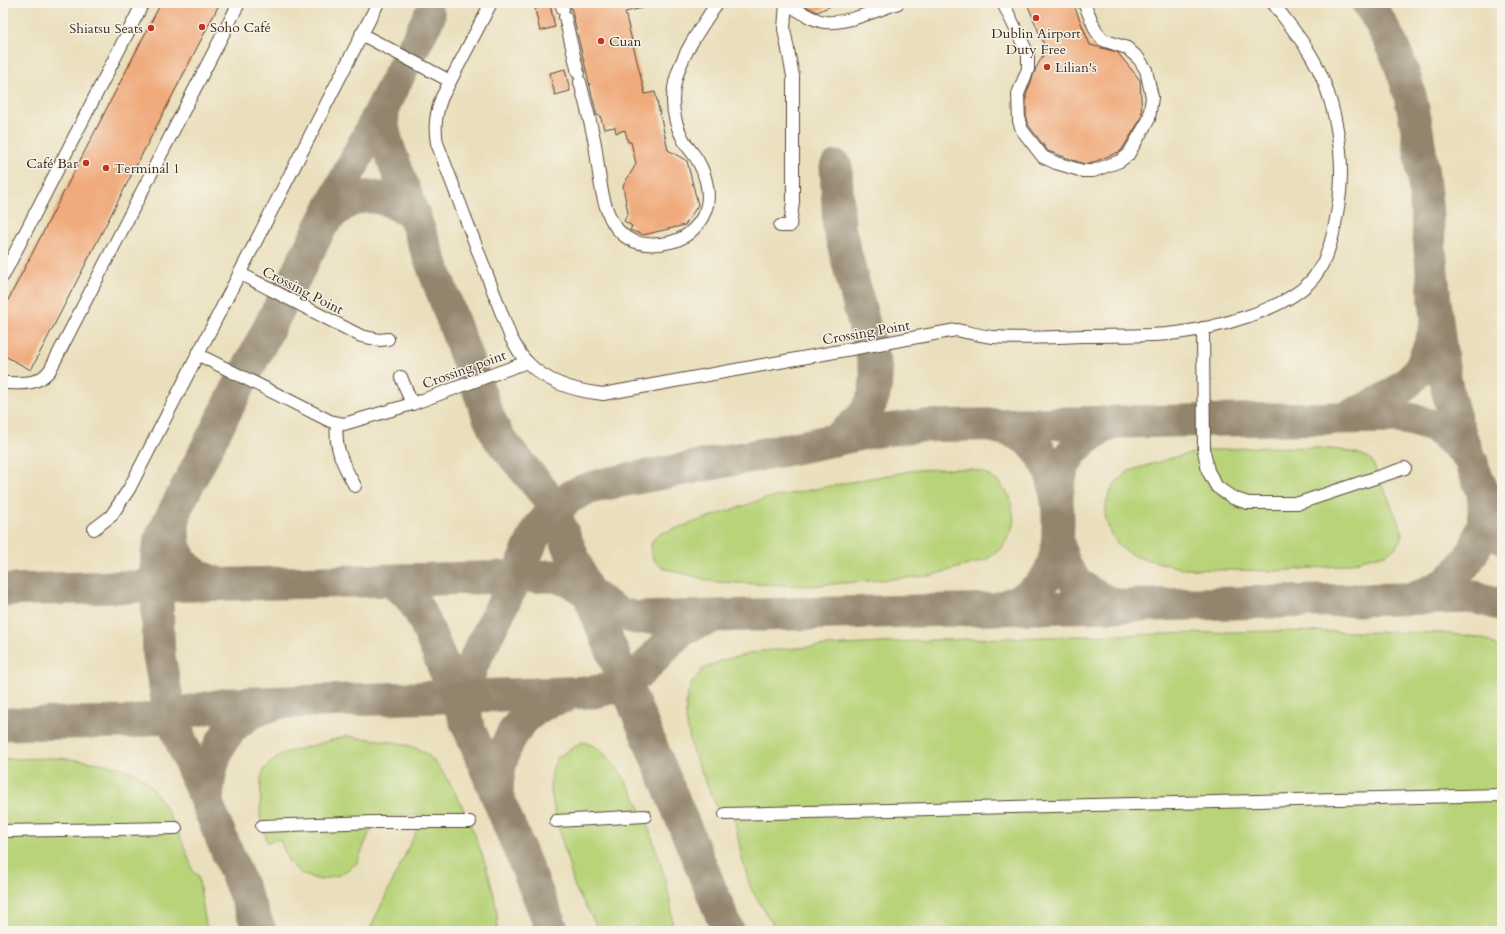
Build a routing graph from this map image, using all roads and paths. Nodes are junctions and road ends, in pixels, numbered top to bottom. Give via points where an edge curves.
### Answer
1 (143, 3) edge
2 (239, 3) edge
3 (378, 3) edge
4 (491, 3) edge
5 (717, 3) edge
6 (786, 3) edge
7 (898, 3) edge
8 (1004, 3) edge
9 (1084, 3) edge
10 (1273, 3) edge
11 (563, 10) edge
12 (361, 34) junction
13 (450, 81) junction
14 (780, 226) dead end
15 (239, 273) junction
16 (3, 276) edge
17 (1203, 328) junction
18 (388, 339) dead end
19 (197, 354) junction
20 (526, 362) junction
21 (401, 377) dead end
22 (3, 383) edge
23 (412, 404) junction
24 (337, 423) junction
25 (1405, 468) dead end
26 (355, 486) dead end
27 (94, 529) dead end
28 (1502, 795) edge
29 (725, 814) dead end
30 (645, 816) dead end
31 (556, 821) dead end
32 (470, 822) dead end
33 (262, 826) dead end
34 (176, 828) dead end
35 (3, 831) edge

1 - 16 lane
2 - 22 lane via 50,370 36,382
3 - 12 lane
4 - 13 lane
5 - 11 lane via 682,58 675,84 674,103 677,123 685,142 698,160 708,194 703,216 694,229 684,237 664,244 644,244 625,237 613,224 605,204 594,141
6 - 7 lane via 812,18 826,22 843,21
6 - 14 lane via 784,29 793,76 793,202 790,226
8 - 9 lane via 1028,54 1028,69 1018,94 1022,130 1044,156 1056,163 1083,171 1093,171 1120,161 1128,155 1149,119 1152,97 1146,70 1139,58 1127,48 1103,40 1096,31
10 - 17 lane via 1309,52 1330,101 1341,168 1341,191 1336,217 1319,269 1297,294 1261,311
12 - 13 lane
12 - 15 lane
13 - 20 lane via 437,111 437,143 511,338
15 - 18 lane, Crossing Point via 354,333 369,338
15 - 19 lane
17 - 20 lane, Crossing Point via 1164,334 1024,338 990,337 956,330 603,394 579,392 552,380
17 - 25 lane via 1204,452 1208,471 1218,487 1233,498 1248,503 1299,503
19 - 24 lane
19 - 27 lane via 123,498 111,516
20 - 23 lane, Crossing point
21 - 23 lane
23 - 24 lane, Crossing point via 344,424
24 - 26 lane via 339,456
28 - 29 lane
30 - 31 lane
32 - 33 lane
34 - 35 lane

